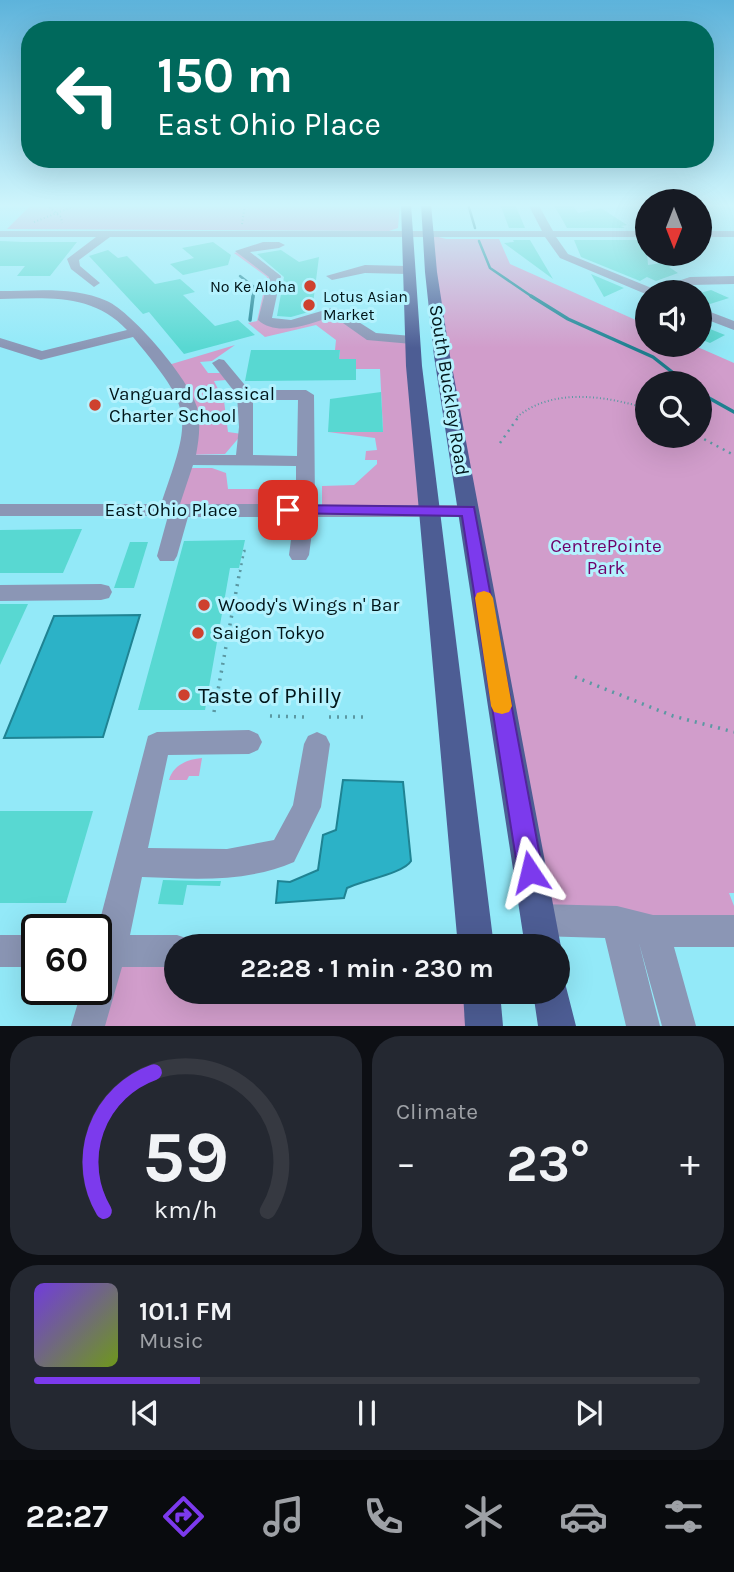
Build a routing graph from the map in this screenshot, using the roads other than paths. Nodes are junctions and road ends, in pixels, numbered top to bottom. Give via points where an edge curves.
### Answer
1 (83, 252) edge
2 (242, 252) edge
3 (406, 252) edge
4 (429, 252) edge
5 (561, 252) edge
6 (407, 270) junction
7 (332, 276) dead end
8 (712, 280) edge
9 (734, 280) edge
10 (635, 284) edge
11 (0, 295) edge
12 (78, 298) junction
13 (712, 317) edge
14 (734, 326) edge
15 (135, 332) junction
16 (412, 340) junction
17 (0, 342) edge
18 (219, 363) dead end
19 (245, 395) junction
20 (184, 460) junction
21 (244, 461) junction
22 (305, 461) junction
23 (0, 510) edge
24 (174, 510) junction
25 (305, 510) junction
26 (429, 510) junction
27 (469, 510) junction
28 (299, 555) dead end
29 (167, 556) dead end
30 (101, 592) dead end
31 (0, 593) edge
32 (311, 730) road end
33 (249, 742) dead end
34 (129, 862) junction
35 (112, 920) edge
36 (617, 922) junction
37 (653, 932) junction
38 (734, 932) edge
39 (541, 933) edge
40 (475, 934) edge
41 (0, 951) edge
42 (21, 951) edge
43 (112, 951) edge
44 (164, 951) edge
45 (482, 1004) edge
46 (553, 1004) edge
47 (92, 1005) edge
48 (88, 1026) edge
49 (484, 1026) edge
50 (556, 1026) edge
51 (643, 1026) edge
52 (679, 1026) edge

1 - 12 street via 73,263 94,283 83,287
2 - 16 street via 275,276 265,320 292,323 335,311 372,337
3 - 6 main road, South Buckley Road
4 - 27 main road, South Buckley Road
5 - 10 street
6 - 7 street via 365,269
6 - 16 main road, South Buckley Road
8 - 9 street
11 - 12 street
12 - 15 street via 114,311
13 - 14 street
15 - 17 lane via 41,356
15 - 20 street via 187,397 191,423
16 - 26 main road, South Buckley Road
18 - 19 lane
19 - 21 lane
19 - 22 lane via 306,395
20 - 21 street
20 - 24 street
21 - 22 street
22 - 25 lane
23 - 24 street, East Ohio Place
24 - 25 street, East Ohio Place
24 - 29 street
25 - 26 street, East Ohio Place
25 - 28 street
26 - 27 street, East Ohio Place
26 - 40 main road, South Buckley Road
27 - 39 main road, South Buckley Road
30 - 31 street
32 - 34 street via 307,807 284,852 262,861
33 - 34 street via 157,744
34 - 35 street
36 - 37 street
36 - 39 street
36 - 51 street
37 - 38 street
37 - 52 street
41 - 42 street
43 - 44 street
45 - 49 main road
46 - 50 main road
47 - 48 street

